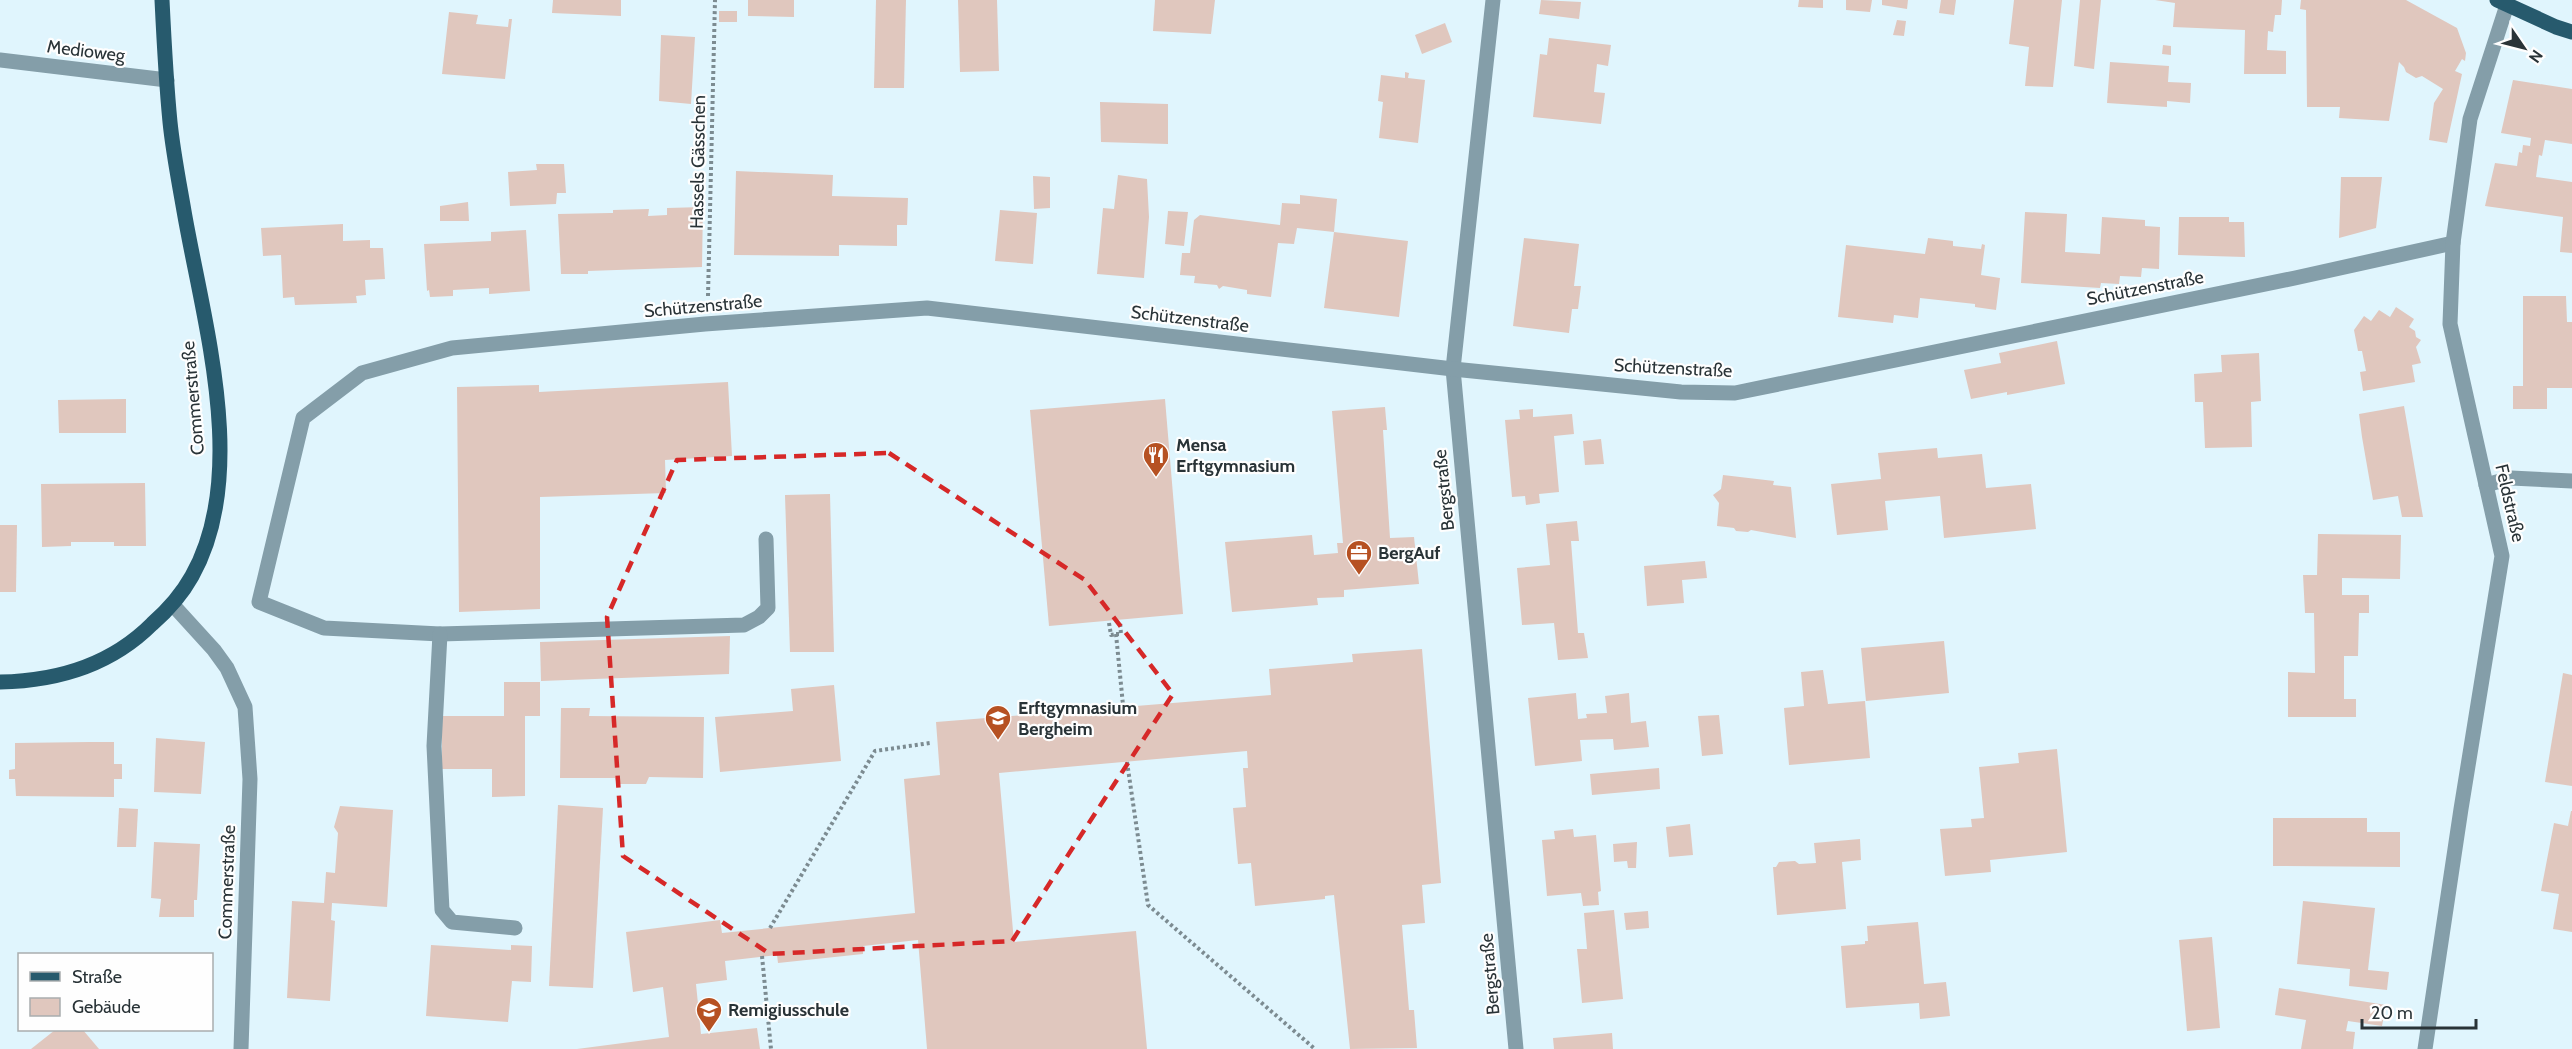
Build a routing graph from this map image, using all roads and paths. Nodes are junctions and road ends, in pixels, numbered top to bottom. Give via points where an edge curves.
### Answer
1 (162, 0) edge
2 (715, 0) edge
3 (1493, 0) edge
4 (2502, 2) edge
5 (2572, 32) edge
6 (0, 60) edge
7 (167, 80) junction
8 (2453, 243) junction
9 (705, 324) junction
10 (1453, 369) junction
11 (2572, 481) edge
12 (2486, 485) junction
13 (766, 539) dead end
14 (172, 605) junction
15 (1120, 622) dead end
16 (1109, 623) dead end
17 (440, 634) junction
18 (1116, 634) junction
19 (0, 682) edge
20 (1123, 705) dead end
21 (930, 743) dead end
22 (1128, 762) dead end
23 (515, 928) dead end
24 (770, 928) dead end
25 (762, 956) dead end
26 (241, 1049) edge
27 (771, 1049) edge
28 (1315, 1049) edge
29 (1516, 1049) edge
30 (2425, 1049) edge

1 - 7 main road, Commerstraße
2 - 9 path, Hassels Gässchen via 710,277
3 - 10 street, Bergstraße
4 - 5 main road
4 - 8 street, Feldstraße via 2470,119
6 - 7 street, Medioweg
7 - 14 main road, Commerstraße via 174,146 213,366 220,441 216,510 193,575
8 - 10 street, Schützenstraße via 1735,393 1682,392
8 - 12 street, Feldstraße via 2450,324
9 - 10 street, Schützenstraße via 927,308
9 - 17 street, Schützenstraße via 452,348 362,373 303,418 259,602 324,628
10 - 29 street, Bergstraße
11 - 12 street via 2511,478
12 - 30 street, Feldstraße via 2502,556
13 - 17 street via 768,608 744,625
14 - 19 main road via 139,637 97,663 66,675
14 - 26 street, Commerstraße via 227,668 245,707 250,778
15 - 18 path via 1121,634
16 - 18 path via 1111,635
17 - 23 street via 434,746 442,910 452,922
18 - 20 path
21 - 24 path via 875,751
22 - 28 path via 1148,905
25 - 27 path

